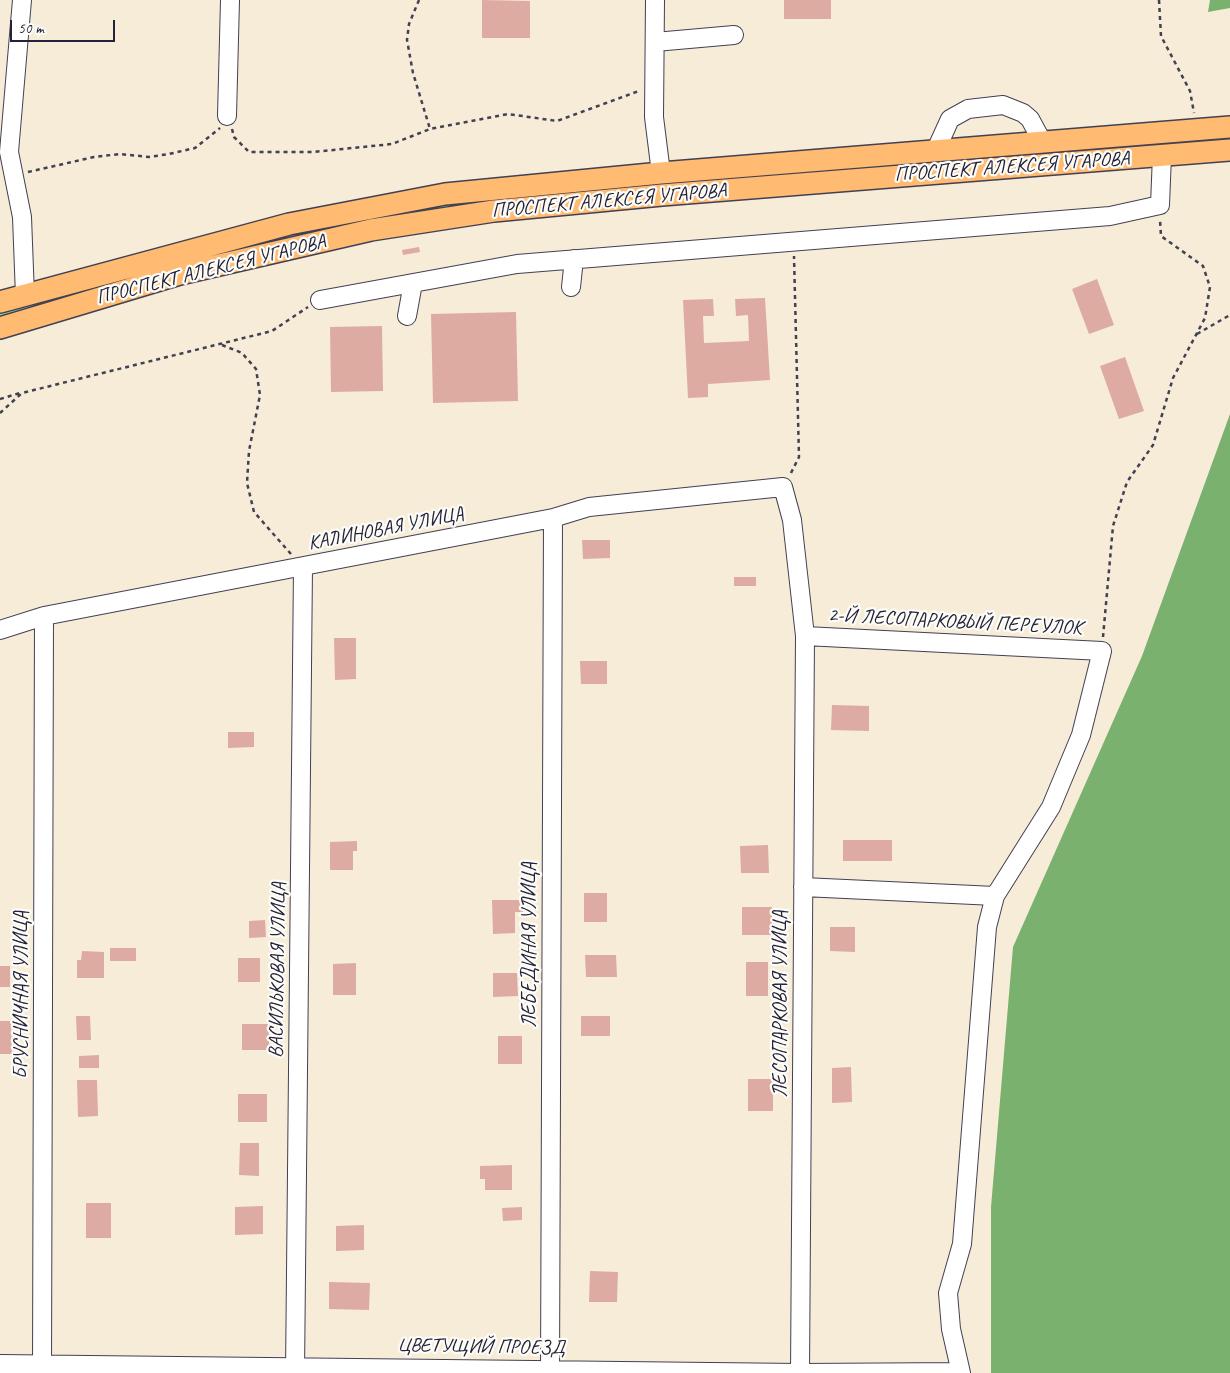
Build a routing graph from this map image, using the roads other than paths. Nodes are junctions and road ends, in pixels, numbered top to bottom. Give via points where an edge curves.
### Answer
1 (22, 0) edge
2 (230, 0) edge
3 (655, 0) edge
4 (734, 35) dead end
5 (655, 42) junction
6 (227, 116) road end
7 (1230, 127) edge
8 (1043, 143) junction
9 (1230, 150) edge
10 (935, 152) junction
11 (1162, 155) junction
12 (661, 173) junction
13 (662, 194) junction
14 (574, 259) junction
15 (414, 283) junction
16 (571, 286) dead end
17 (25, 296) junction
18 (320, 300) road end
19 (0, 302) edge
20 (407, 316) dead end
21 (0, 328) edge
22 (783, 488) joint
23 (553, 518) junction
24 (303, 567) junction
25 (44, 616) junction
26 (0, 630) edge
27 (805, 636) junction
28 (803, 887) junction
29 (995, 896) junction
30 (0, 1364) edge
31 (42, 1369) edge
32 (295, 1369) edge
33 (550, 1371) edge
34 (800, 1373) edge
35 (961, 1373) edge

1 - 17 street via 9,152 22,217
2 - 6 street
3 - 5 street
4 - 5 street
5 - 12 street via 654,117
7 - 8 main road, ПРОСПЕКТ АЛЕКСЕЯ УГАРОВА
8 - 10 main road, ПРОСПЕКТ АЛЕКСЕЯ УГАРОВА
8 - 10 street via 1030,119 1003,106 968,109 950,119
9 - 11 main road, ПРОСПЕКТ АЛЕКСЕЯ УГАРОВА
10 - 12 main road, ПРОСПЕКТ АЛЕКСЕЯ УГАРОВА
11 - 13 main road, ПРОСПЕКТ АЛЕКСЕЯ УГАРОВА
11 - 14 street via 1160,205 1110,216
12 - 13 main road
12 - 17 main road, ПРОСПЕКТ АЛЕКСЕЯ УГАРОВА via 445,194 289,224
13 - 21 main road, ПРОСПЕКТ АЛЕКСЕЯ УГАРОВА via 494,211 371,230 180,274
14 - 15 street via 517,264
14 - 16 street
15 - 18 street
15 - 20 street
17 - 19 main road, ПРОСПЕКТ АЛЕКСЕЯ УГАРОВА
22 - 23 street, КАЛИНОВАЯ УЛИЦА via 589,508
22 - 27 street, ЛЕСОПАРКОВАЯ УЛИЦА via 792,520
23 - 24 street, КАЛИНОВАЯ УЛИЦА
23 - 33 street, ЛЕБЕДИНАЯ УЛИЦА
24 - 25 street, КАЛИНОВАЯ УЛИЦА
24 - 32 street, ВАСИЛЬКОВАЯ УЛИЦА
25 - 26 street, КАЛИНОВАЯ УЛИЦА
25 - 31 street, БРУСНИЧНАЯ УЛИЦА
27 - 28 street, ЛЕСОПАРКОВАЯ УЛИЦА
27 - 29 street, 2-Й ЛЕСОПАРКОВЫЙ ПЕРЕУЛОК via 1102,651 1081,735 1051,807
28 - 29 street
28 - 34 street, ЛЕСОПАРКОВАЯ УЛИЦА
29 - 35 street via 986,927 962,1244 948,1293 951,1329
30 - 31 street, ЦВЕТУЩИЙ ПРОЕЗД
31 - 32 street, ЦВЕТУЩИЙ ПРОЕЗД
32 - 33 street, ЦВЕТУЩИЙ ПРОЕЗД
33 - 34 street, ЦВЕТУЩИЙ ПРОЕЗД
34 - 35 street, ЦВЕТУЩИЙ ПРОЕЗД

